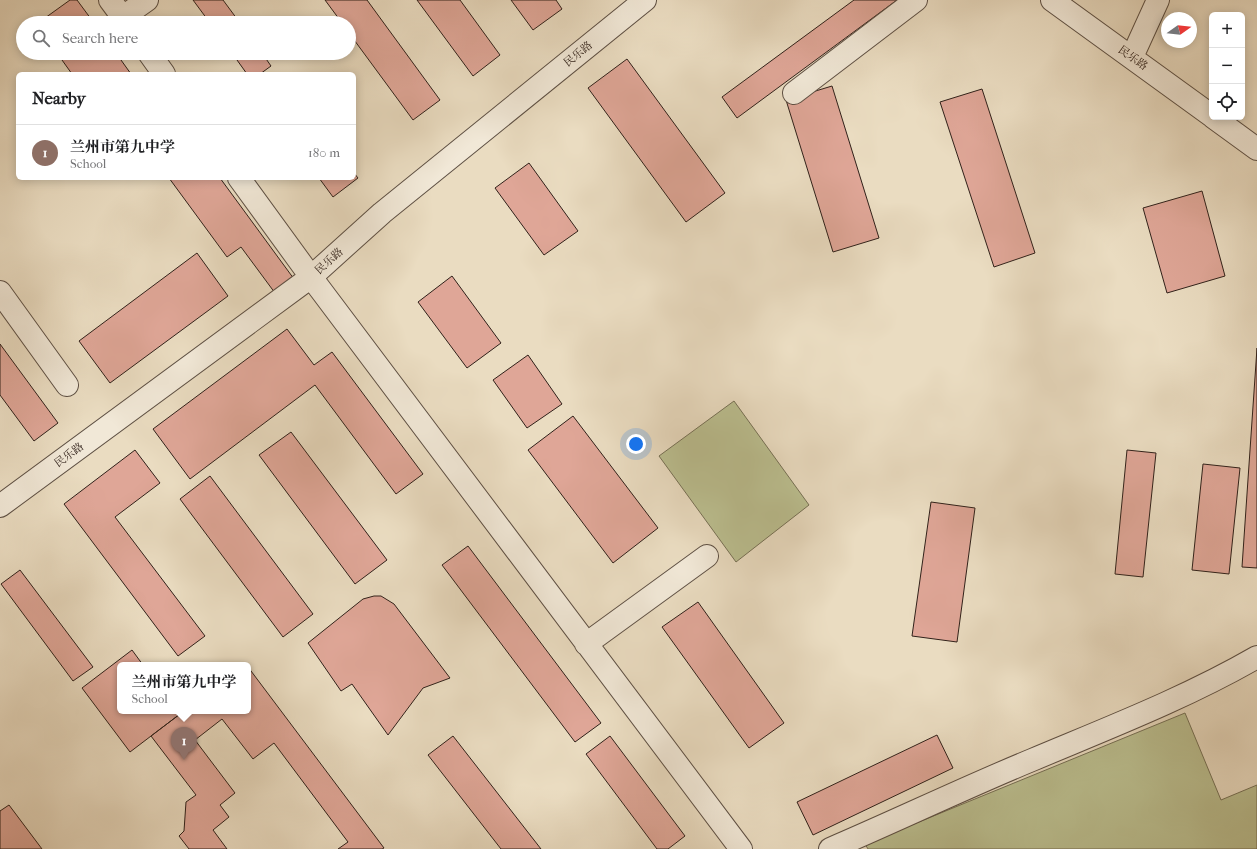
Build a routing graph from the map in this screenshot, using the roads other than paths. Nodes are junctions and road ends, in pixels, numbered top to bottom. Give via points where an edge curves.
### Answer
1 (147, 0) edge
2 (645, 0) edge
3 (916, 0) edge
4 (1052, 0) edge
5 (1158, 0) edge
6 (120, 13) edge
7 (1132, 57) junction
8 (154, 60) edge
9 (163, 72) edge
10 (794, 93) dead end
11 (1209, 114) edge
12 (1217, 120) edge
13 (1257, 149) edge
14 (240, 180) edge
15 (311, 277) junction
16 (0, 292) edge
17 (67, 385) dead end
18 (0, 506) edge
19 (707, 556) dead end
20 (586, 644) junction
21 (1257, 656) edge
22 (741, 849) edge
23 (830, 849) edge

1 - 6 street
2 - 15 street, 民乐路 via 382,213
3 - 10 street
4 - 7 street, 民乐路
5 - 7 street
7 - 11 street, 民乐路
8 - 9 street
12 - 13 street, 民乐路
14 - 15 street
15 - 18 street, 民乐路
15 - 20 street
16 - 17 street
19 - 20 street
20 - 22 street
21 - 23 street via 1227,674 1149,711 955,792

